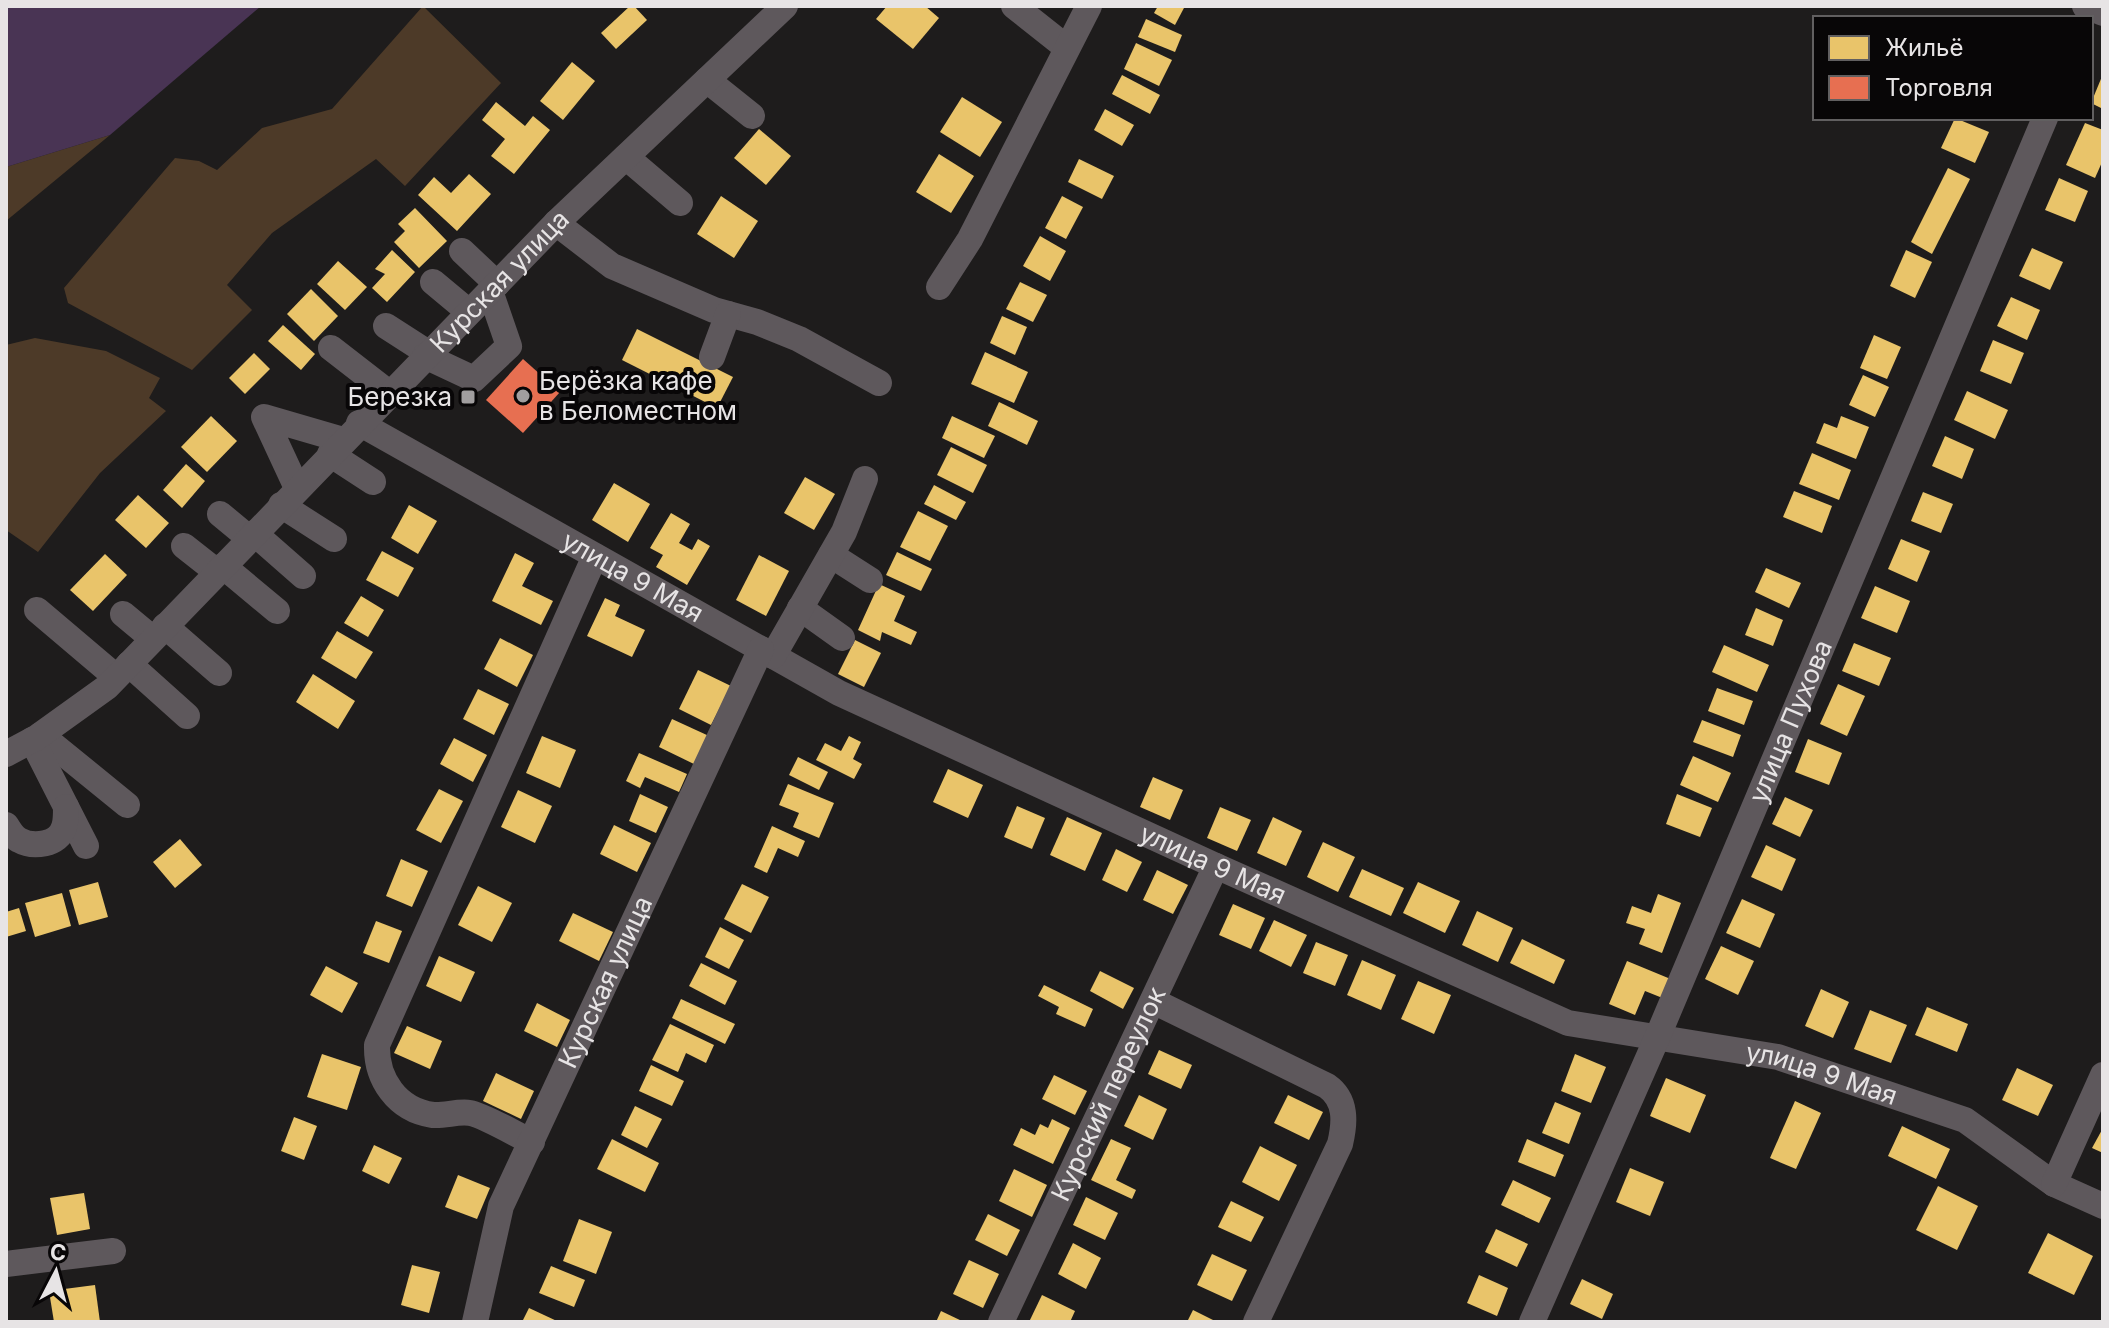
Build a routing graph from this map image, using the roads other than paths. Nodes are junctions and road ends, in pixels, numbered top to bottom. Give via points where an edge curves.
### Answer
1 (785, 6) edge
2 (1014, 6) edge
3 (1089, 6) edge
4 (1067, 48) junction
5 (707, 80) junction
6 (752, 116) dead end
7 (2044, 120) edge
8 (626, 157) junction
9 (680, 203) dead end
10 (556, 223) junction
11 (462, 251) dead end
12 (433, 282) dead end
13 (493, 287) junction
14 (939, 287) dead end
15 (469, 312) junction
16 (728, 314) junction
17 (386, 326) dead end
18 (331, 348) dead end
19 (427, 355) junction
20 (712, 357) dead end
21 (879, 383) dead end
22 (389, 393) junction
23 (344, 439) junction
24 (373, 482) dead end
25 (854, 487) dead end
26 (289, 497) junction
27 (220, 514) dead end
28 (252, 536) junction
29 (334, 539) dead end
30 (184, 546) dead end
31 (831, 555) junction
32 (595, 556) junction
33 (220, 569) junction
34 (303, 576) dead end
35 (870, 580) dead end
36 (804, 592) junction
37 (37, 610) dead end
38 (277, 611) dead end
39 (123, 614) dead end
40 (159, 632) junction
41 (842, 638) dead end
42 (767, 653) junction
43 (122, 671) junction
44 (219, 673) dead end
45 (187, 716) dead end
46 (19, 747) edge
47 (127, 805) dead end
48 (66, 807) junction
49 (6, 825) edge
50 (86, 846) dead end
51 (1216, 866) junction
52 (1153, 1001) junction
53 (1657, 1038) junction
54 (2103, 1075) edge
55 (532, 1142) junction
56 (2054, 1184) junction
57 (2103, 1206) edge
58 (113, 1251) dead end
59 (6, 1264) edge
60 (475, 1322) edge
61 (1001, 1322) edge
62 (1256, 1322) edge
63 (1532, 1322) edge

1 - 5 street, Курская улица
2 - 4 street
3 - 4 street
4 - 14 street via 970,239
5 - 6 street
5 - 8 street, Курская улица
7 - 53 street, улица Пухова
8 - 9 street
8 - 10 street, Курская улица
10 - 13 street, Курская улица
10 - 16 street via 612,266
11 - 13 street
12 - 15 street
13 - 15 street, Курская улица
13 - 19 street via 509,346 474,379
15 - 19 street, Курская улица
16 - 20 street
16 - 21 street via 799,339
17 - 19 street
18 - 22 street
19 - 22 street, Курская улица
22 - 23 street, Курская улица
23 - 24 street
23 - 26 street, Курская улица
23 - 26 street via 264,417
23 - 32 street, улица 9 Мая
25 - 31 street, Курская улица via 844,532
26 - 28 street, Курская улица
26 - 29 street
27 - 28 street
28 - 33 street, Курская улица
28 - 34 street
30 - 33 street
31 - 35 street
31 - 36 street, Курская улица
32 - 42 street, улица 9 Мая
32 - 55 street via 380,1035 377,1064 387,1084 418,1112 470,1113
33 - 38 street
33 - 40 street, Курская улица
36 - 41 street
36 - 42 street, Курская улица
37 - 43 street
39 - 40 street
40 - 43 street, Курская улица
40 - 44 street
42 - 51 street, улица 9 Мая via 839,693
42 - 55 street, Курская улица
43 - 45 street
43 - 46 street, Курская улица
46 - 47 street
46 - 48 street
48 - 49 street via 59,838 45,843 30,845 15,838
48 - 50 street
51 - 52 street, Курский переулок
51 - 53 street, улица 9 Мая via 1568,1023
52 - 61 street, Курский переулок
52 - 62 street via 1327,1086 1342,1108 1340,1144
53 - 56 street, улица 9 Мая via 1778,1057 1965,1120
53 - 63 street, улица Пухова
54 - 56 street
55 - 60 street, Курская улица via 501,1206
56 - 57 street, улица 9 Мая
58 - 59 street

